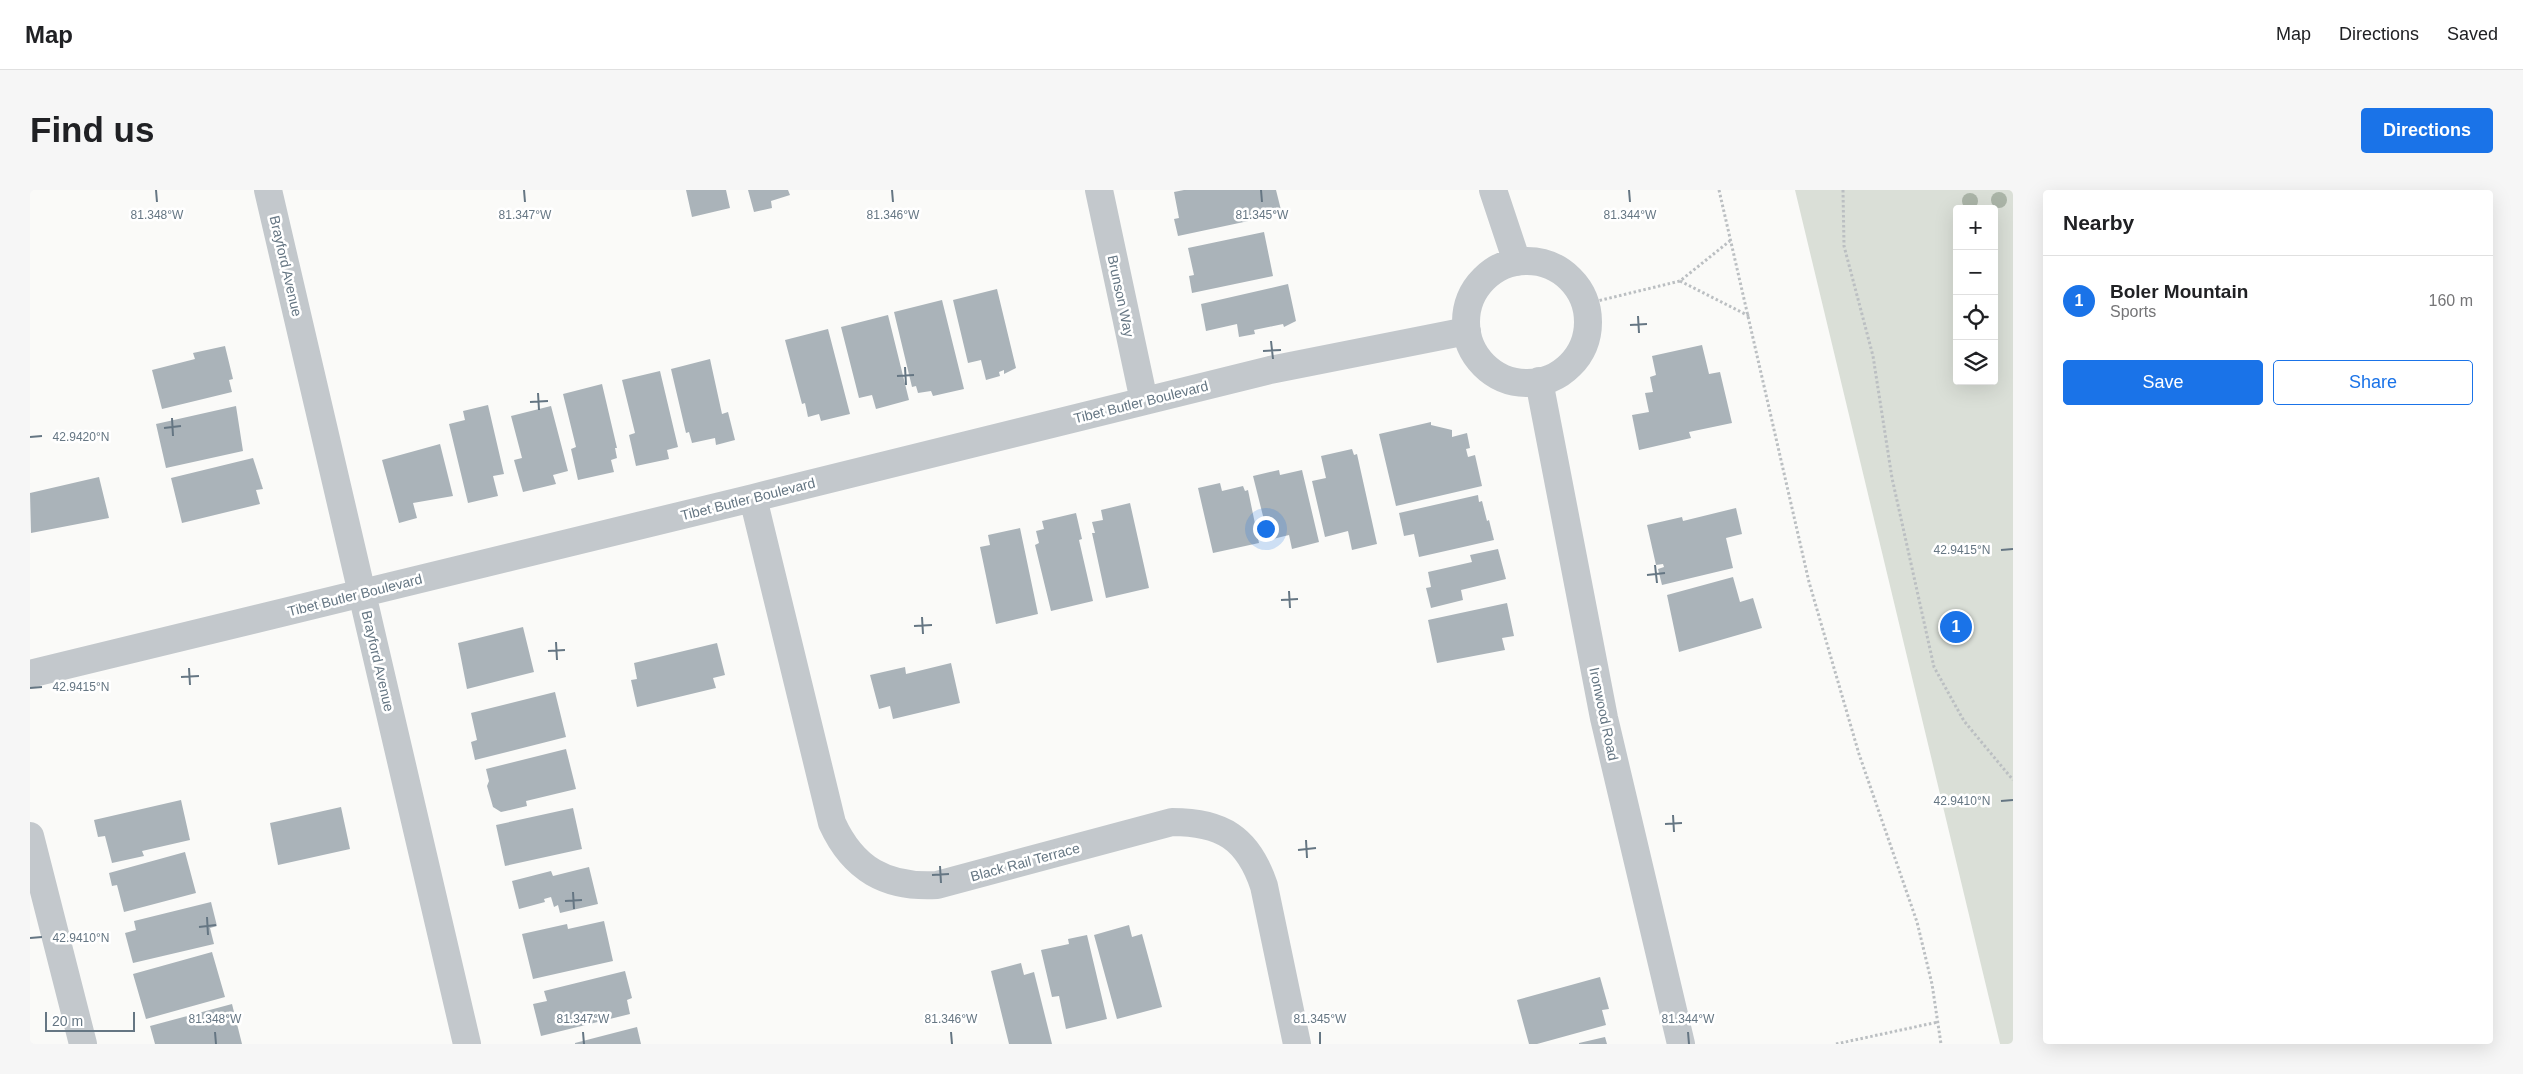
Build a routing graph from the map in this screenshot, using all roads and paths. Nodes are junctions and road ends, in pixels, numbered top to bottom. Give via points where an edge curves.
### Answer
1 (268, 190) edge
2 (1099, 190) edge
3 (1493, 190) edge
4 (1719, 190) edge
5 (1843, 190) edge
6 (1731, 240) junction
7 (1517, 262) junction
8 (1680, 281) junction
9 (1585, 304) junction
10 (1749, 316) junction
11 (1467, 331) junction
12 (1538, 381) junction
13 (1144, 401) junction
14 (753, 498) junction
15 (362, 593) junction
16 (30, 674) edge
17 (2013, 780) edge
18 (30, 836) edge
19 (1938, 1022) junction
20 (83, 1044) edge
21 (467, 1044) edge
22 (1297, 1044) edge
23 (1681, 1044) edge
24 (1836, 1044) edge
25 (1941, 1044) edge

1 - 15 street, Brayford Avenue
2 - 13 street, Brunson Way
3 - 7 street
4 - 6 path
5 - 17 path via 1844,246 1873,356 1892,478 1934,667 1964,721
6 - 8 path
6 - 10 path
7 - 9 street via 1533,261 1563,272 1574,283
7 - 11 street via 1503,266 1480,283 1468,308
8 - 9 path
8 - 10 path
9 - 12 street via 1588,329 1575,360 1563,371
10 - 19 path via 1809,582 1859,754 1917,922
11 - 12 street via 1474,352 1485,366 1515,381
11 - 13 street, Tibet Butler Boulevard via 1270,370
12 - 23 street, Ironwood Road via 1604,718
13 - 14 street, Tibet Butler Boulevard
14 - 15 street, Tibet Butler Boulevard
14 - 22 street, Black Rail Terrace via 832,823 851,855 865,868 899,884 928,886 1172,822 1197,822 1221,829 1241,843 1259,870
15 - 16 street, Tibet Butler Boulevard
15 - 21 street, Brayford Avenue
18 - 20 street
19 - 24 path
19 - 25 path

